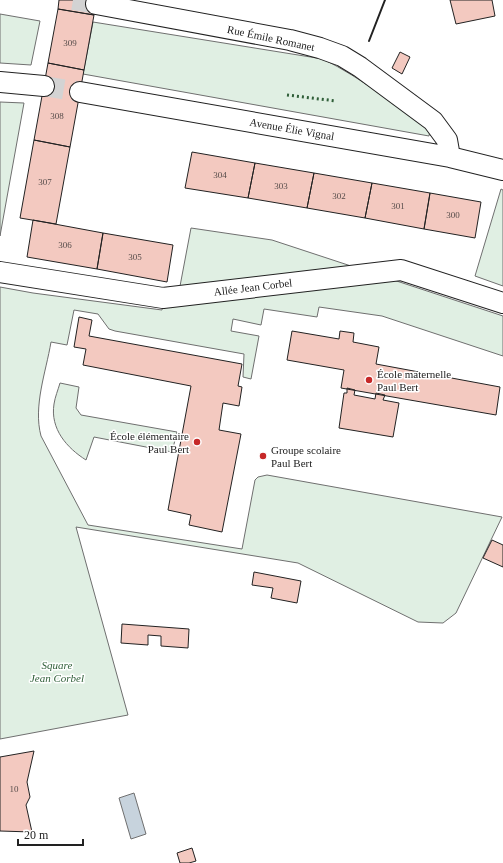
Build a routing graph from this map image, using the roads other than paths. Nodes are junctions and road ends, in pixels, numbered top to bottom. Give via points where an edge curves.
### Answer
1 (96, 4) dead end
2 (0, 82) edge
3 (44, 86) tunnel mouth
4 (80, 92) tunnel mouth
5 (450, 157) junction
6 (503, 170) edge
7 (0, 272) edge
8 (503, 303) edge

1 - 5 street, Rue Émile Romanet via 290,40 342,56 433,121 447,140
2 - 3 street
4 - 5 street, Avenue Élie Vignal
5 - 6 street, Avenue Élie Vignal
7 - 8 street, Allée Jean Corbel via 163,298 401,270

